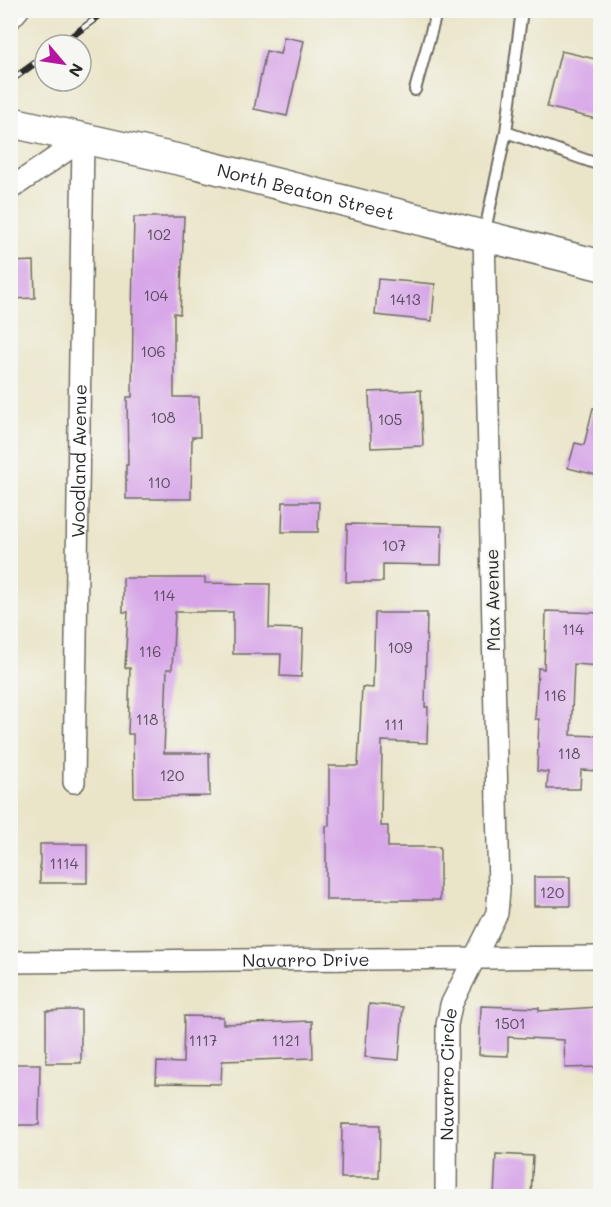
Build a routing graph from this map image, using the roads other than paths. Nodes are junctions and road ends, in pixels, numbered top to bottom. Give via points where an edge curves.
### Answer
1 (18, 10) edge
2 (437, 10) edge
3 (522, 10) edge
4 (10, 19) edge
5 (415, 90) dead end
6 (10, 122) edge
7 (506, 132) junction
8 (83, 139) junction
9 (600, 165) edge
10 (10, 189) edge
11 (484, 236) junction
12 (600, 265) edge
13 (74, 782) dead end
14 (600, 957) edge
15 (473, 958) junction
16 (10, 962) edge
17 (446, 1197) edge

1 - 4 street
2 - 5 lane
3 - 7 lane
6 - 8 main road, North Beaton Street
7 - 9 lane
7 - 11 lane
8 - 10 street
8 - 11 main road, North Beaton Street
8 - 13 street, Woodland Avenue
11 - 12 main road, North Beaton Street
11 - 15 street, Max Avenue via 499,890 497,913
14 - 15 street, Navarro Drive
15 - 16 street, Navarro Drive
15 - 17 street, Navarro Circle via 451,1005 447,1025

